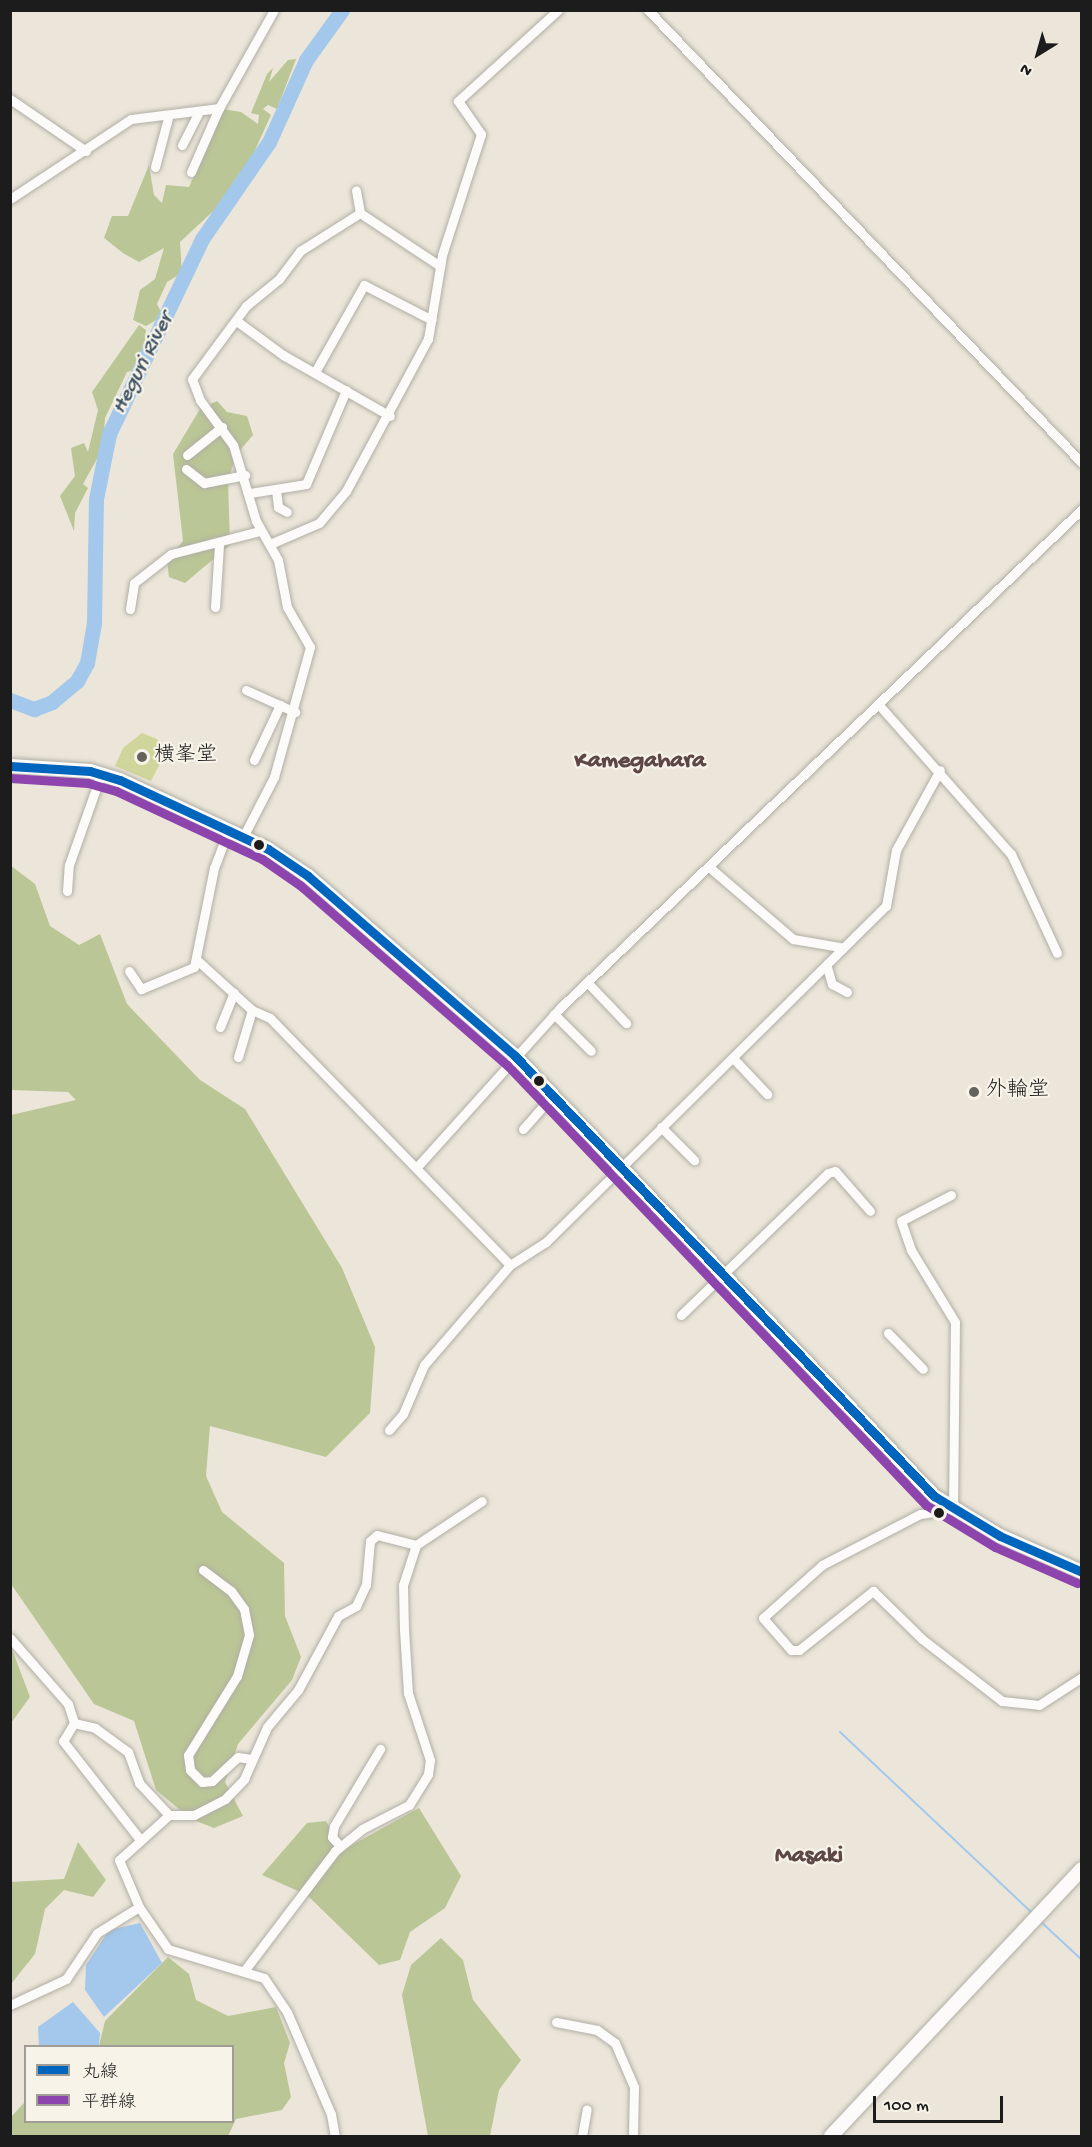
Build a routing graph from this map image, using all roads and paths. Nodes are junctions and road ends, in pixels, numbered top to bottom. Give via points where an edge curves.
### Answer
1 (274, 10) edge
2 (558, 10) edge
3 (648, 10) edge
4 (10, 99) edge
5 (219, 108) junction
6 (198, 113) junction
7 (168, 118) junction
8 (182, 145) dead end
9 (86, 151) junction
10 (155, 167) dead end
11 (191, 172) dead end
12 (356, 190) dead end
13 (10, 199) edge
14 (360, 213) junction
15 (440, 266) junction
16 (432, 321) junction
17 (238, 322) junction
18 (315, 372) junction
19 (346, 390) junction
20 (390, 416) junction
21 (222, 427) junction
22 (187, 455) dead end
23 (1082, 463) edge
24 (186, 469) dead end
25 (245, 474) junction
26 (276, 489) junction
27 (250, 494) junction
28 (1082, 509) edge
29 (286, 512) dead end
30 (260, 531) junction
31 (270, 544) junction
32 (219, 545) junction
33 (215, 607) dead end
34 (130, 609) dead end
35 (246, 690) dead end
36 (280, 705) junction
37 (879, 705) junction
38 (294, 712) junction
39 (254, 760) dead end
40 (10, 766) edge
41 (940, 770) junction
42 (101, 774) junction
43 (228, 831) junction
44 (243, 837) junction
45 (709, 867) junction
46 (67, 891) dead end
47 (840, 947) junction
48 (1057, 953) dead end
49 (197, 960) junction
50 (827, 967) junction
51 (129, 971) dead end
52 (587, 982) junction
53 (847, 992) dead end
54 (234, 993) junction
55 (252, 1010) junction
56 (554, 1014) junction
57 (626, 1023) dead end
58 (220, 1027) dead end
59 (591, 1051) dead end
60 (515, 1056) junction
61 (238, 1057) dead end
62 (733, 1058) junction
63 (767, 1094) dead end
64 (554, 1095) junction
65 (661, 1127) junction
66 (523, 1129) dead end
67 (694, 1160) dead end
68 (621, 1166) junction
69 (416, 1168) junction
70 (951, 1195) dead end
71 (870, 1211) dead end
72 (510, 1265) junction
73 (724, 1274) junction
74 (681, 1315) dead end
75 (888, 1333) dead end
76 (923, 1369) dead end
77 (389, 1430) dead end
78 (482, 1502) dead end
79 (953, 1509) junction
80 (416, 1545) junction
81 (203, 1570) dead end
82 (1082, 1572) edge
83 (10, 1638) edge
84 (1082, 1677) edge
85 (74, 1723) junction
86 (380, 1749) dead end
87 (251, 1759) junction
88 (169, 1815) junction
89 (138, 1837) junction
90 (340, 1846) junction
91 (1082, 1869) edge
92 (139, 1907) junction
93 (244, 1971) junction
94 (10, 2005) edge
95 (556, 2022) dead end
96 (588, 2109) dead end
97 (335, 2136) edge
98 (582, 2136) edge
99 (633, 2136) edge
100 (831, 2136) edge

1 - 5 street
2 - 15 street via 458,100 481,134
3 - 23 street
4 - 9 street
5 - 6 street
5 - 11 street
6 - 7 street
6 - 8 street
7 - 9 street via 131,119
7 - 10 street
9 - 13 street
12 - 14 street
14 - 15 street
14 - 17 street via 300,251
15 - 16 street
16 - 18 street via 364,285
16 - 20 street
17 - 18 street
17 - 21 street via 192,378 200,400
18 - 19 street
19 - 20 street
19 - 26 street via 310,478
20 - 31 street via 346,491 320,523
21 - 22 street
21 - 25 street
24 - 25 street via 204,483
25 - 27 street
26 - 27 street
26 - 29 street via 278,507
27 - 30 street
28 - 37 street
30 - 31 street
30 - 32 street
31 - 38 street via 288,607 310,647
32 - 33 street
32 - 34 street via 171,554 134,583
35 - 36 street
36 - 38 street
36 - 39 street
37 - 41 street
37 - 45 street
38 - 44 street via 274,777
40 - 42 main road
41 - 47 street via 896,850 892,897
41 - 48 street via 1011,854
42 - 43 main road
42 - 46 street via 69,865
43 - 44 main road
43 - 49 street via 213,868
44 - 60 main road via 323,888
45 - 47 street via 793,939
45 - 52 street
47 - 50 street
49 - 51 street via 184,972 141,988
49 - 54 street
50 - 53 street via 832,984
50 - 62 street
52 - 56 street
52 - 57 street
54 - 55 street
54 - 58 street
55 - 61 street
55 - 69 street via 270,1018
56 - 59 street
56 - 60 street
60 - 64 main road
60 - 69 street
62 - 63 street
62 - 65 street
64 - 66 street
64 - 68 main road
65 - 67 street
65 - 68 street
68 - 72 street via 546,1242
68 - 73 main road
69 - 72 street
70 - 79 street via 901,1221 911,1250 956,1322
71 - 73 street via 835,1171 828,1173
72 - 77 street via 424,1365 403,1414
73 - 74 street
73 - 79 main road via 920,1482
75 - 76 street
78 - 80 street
79 - 82 main road
79 - 84 street via 920,1514 822,1565 763,1618 791,1650 799,1650 873,1591 1002,1701 1039,1705
80 - 87 street via 377,1534 370,1540 366,1585 356,1606 338,1616 298,1690 267,1727
80 - 90 street via 403,1585 404,1630 408,1693 430,1760 428,1774 409,1805
81 - 87 street via 231,1591 244,1609 249,1635 237,1676 188,1755 190,1770 202,1782 212,1781 238,1757
83 - 85 street via 68,1704
85 - 88 street via 95,1728 124,1748 139,1783
85 - 89 street via 63,1741
86 - 90 street via 333,1826 332,1837
87 - 88 street via 244,1779 225,1799 194,1815
88 - 89 street
89 - 92 street via 119,1860
90 - 93 street
91 - 100 main road
92 - 93 street via 168,1949 229,1972
92 - 94 street via 97,1933 66,1979
93 - 97 street via 264,1978 279,1996 331,2114
95 - 99 street via 597,2030 615,2043 634,2087
96 - 98 street

